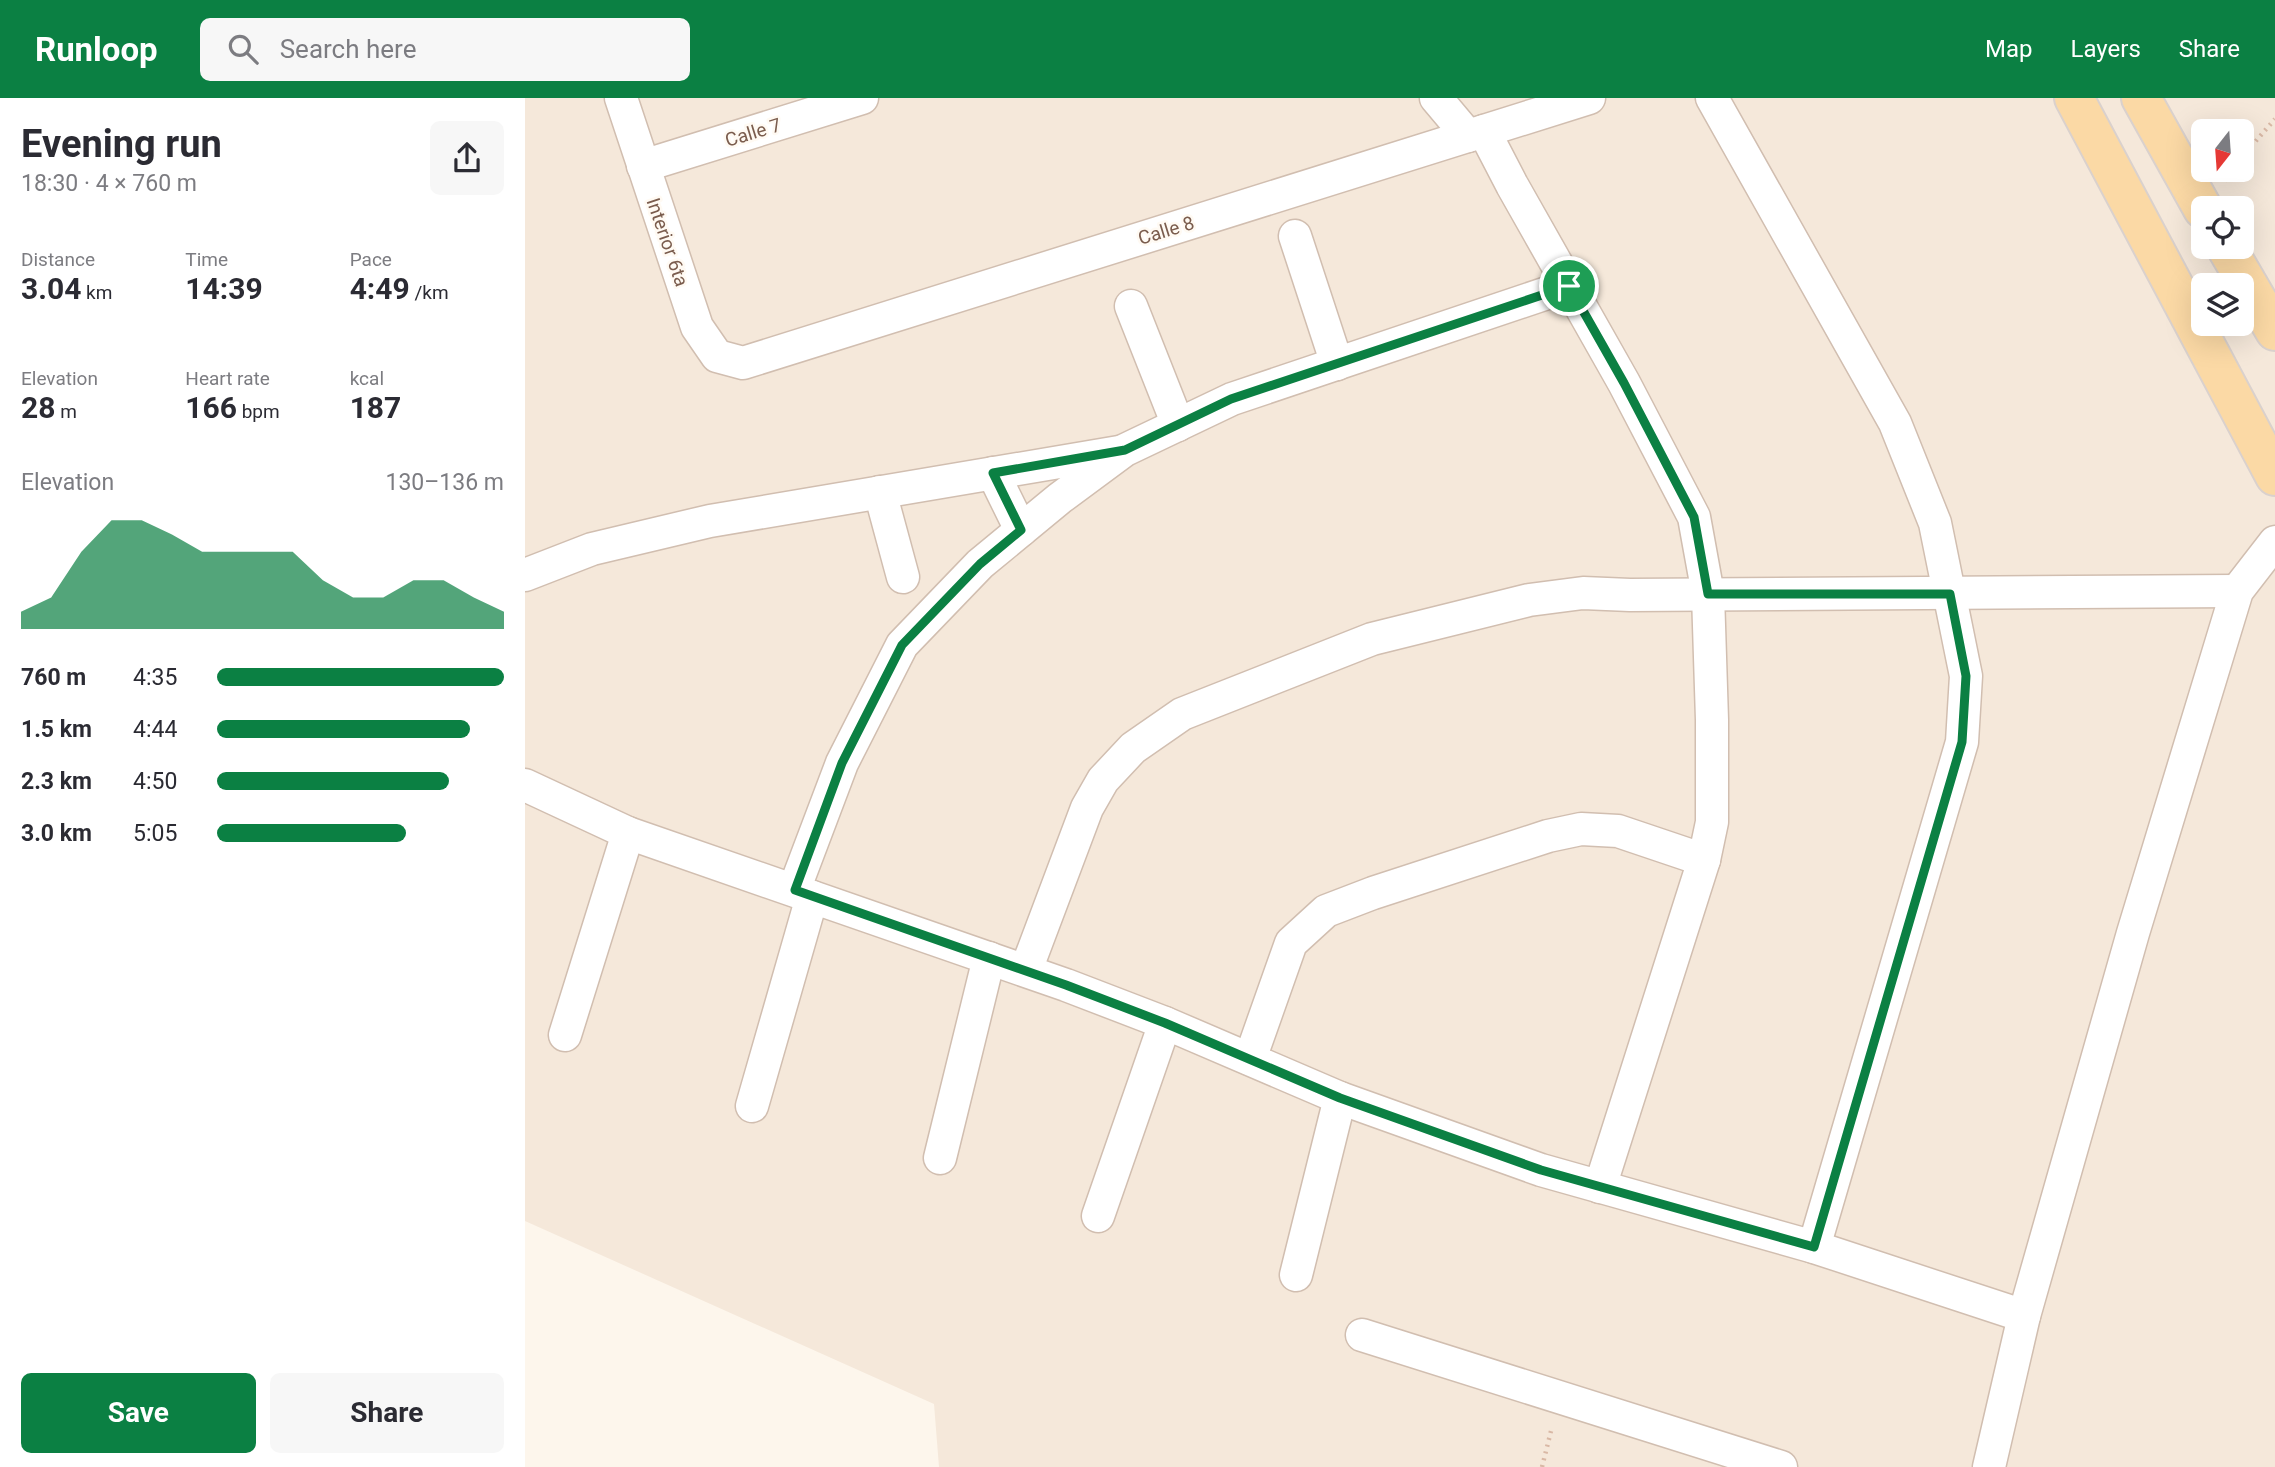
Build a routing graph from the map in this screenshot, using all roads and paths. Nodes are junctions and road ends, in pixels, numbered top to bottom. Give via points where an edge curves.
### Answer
1 (621, 98) edge
2 (862, 98) edge
3 (1436, 98) edge
4 (1589, 98) edge
5 (1711, 98) edge
6 (2074, 98) edge
7 (2141, 98) edge
8 (2275, 119) edge
9 (1476, 133) junction
10 (2254, 143) edge
11 (643, 166) junction
12 (2196, 196) edge
13 (1295, 236) dead end
14 (2234, 259) edge
15 (1569, 286) junction
16 (1131, 306) dead end
17 (2271, 315) edge
18 (743, 363) joint
19 (1337, 364) junction
20 (1178, 425) junction
21 (1125, 450) junction
22 (993, 473) junction
23 (2275, 476) edge
24 (880, 492) junction
25 (1021, 530) junction
26 (2275, 542) edge
27 (525, 575) edge
28 (903, 577) dead end
29 (2237, 591) junction
30 (1708, 594) junction
31 (1950, 594) junction
32 (525, 785) edge
33 (628, 833) junction
34 (1705, 860) junction
35 (804, 894) junction
36 (989, 958) junction
37 (1026, 970) junction
38 (1165, 1023) junction
39 (565, 1035) dead end
40 (1250, 1059) junction
41 (1340, 1098) junction
42 (751, 1106) dead end
43 (940, 1157) dead end
44 (1600, 1187) junction
45 (1098, 1216) dead end
46 (1814, 1247) junction
47 (1296, 1275) dead end
48 (2024, 1316) junction
49 (1362, 1335) dead end
50 (1559, 1397) junction
51 (1696, 1454) edge
52 (1542, 1467) edge
53 (1781, 1467) edge
54 (1989, 1467) edge

1 - 11 street, Interior 6ta
2 - 11 street, Calle 7
3 - 9 street
4 - 9 street, Calle 8
5 - 31 street via 1895,423 1935,523
6 - 23 main road
7 - 12 main road
8 - 10 path
9 - 15 street
9 - 18 street, Calle 8
11 - 18 street, Interior 6ta via 697,327 717,356
13 - 19 street
14 - 17 main road
15 - 19 street
15 - 30 street via 1694,517
16 - 20 street
19 - 20 street via 1231,399
20 - 21 street
21 - 22 street
21 - 25 street
22 - 24 street
22 - 25 street
24 - 27 street via 710,521 592,550
24 - 28 street
25 - 35 street via 980,564 902,645 842,763
26 - 29 street
29 - 31 street
29 - 48 street
30 - 31 street
30 - 34 street via 1712,809
30 - 37 street via 1583,593 1529,600 1372,639 1182,714 1133,748 1103,780 1087,808
31 - 46 street via 1966,676 1962,742
32 - 33 street
33 - 35 street
33 - 39 street
34 - 40 street via 1618,831 1581,829 1326,911 1291,943
34 - 44 street
35 - 36 street
35 - 42 street
36 - 37 street
36 - 43 street
37 - 38 street
38 - 40 street
38 - 45 street
40 - 41 street
41 - 44 street
41 - 47 street
44 - 46 street
46 - 48 street
48 - 54 street
49 - 50 street
50 - 51 street
50 - 52 path
51 - 53 street

